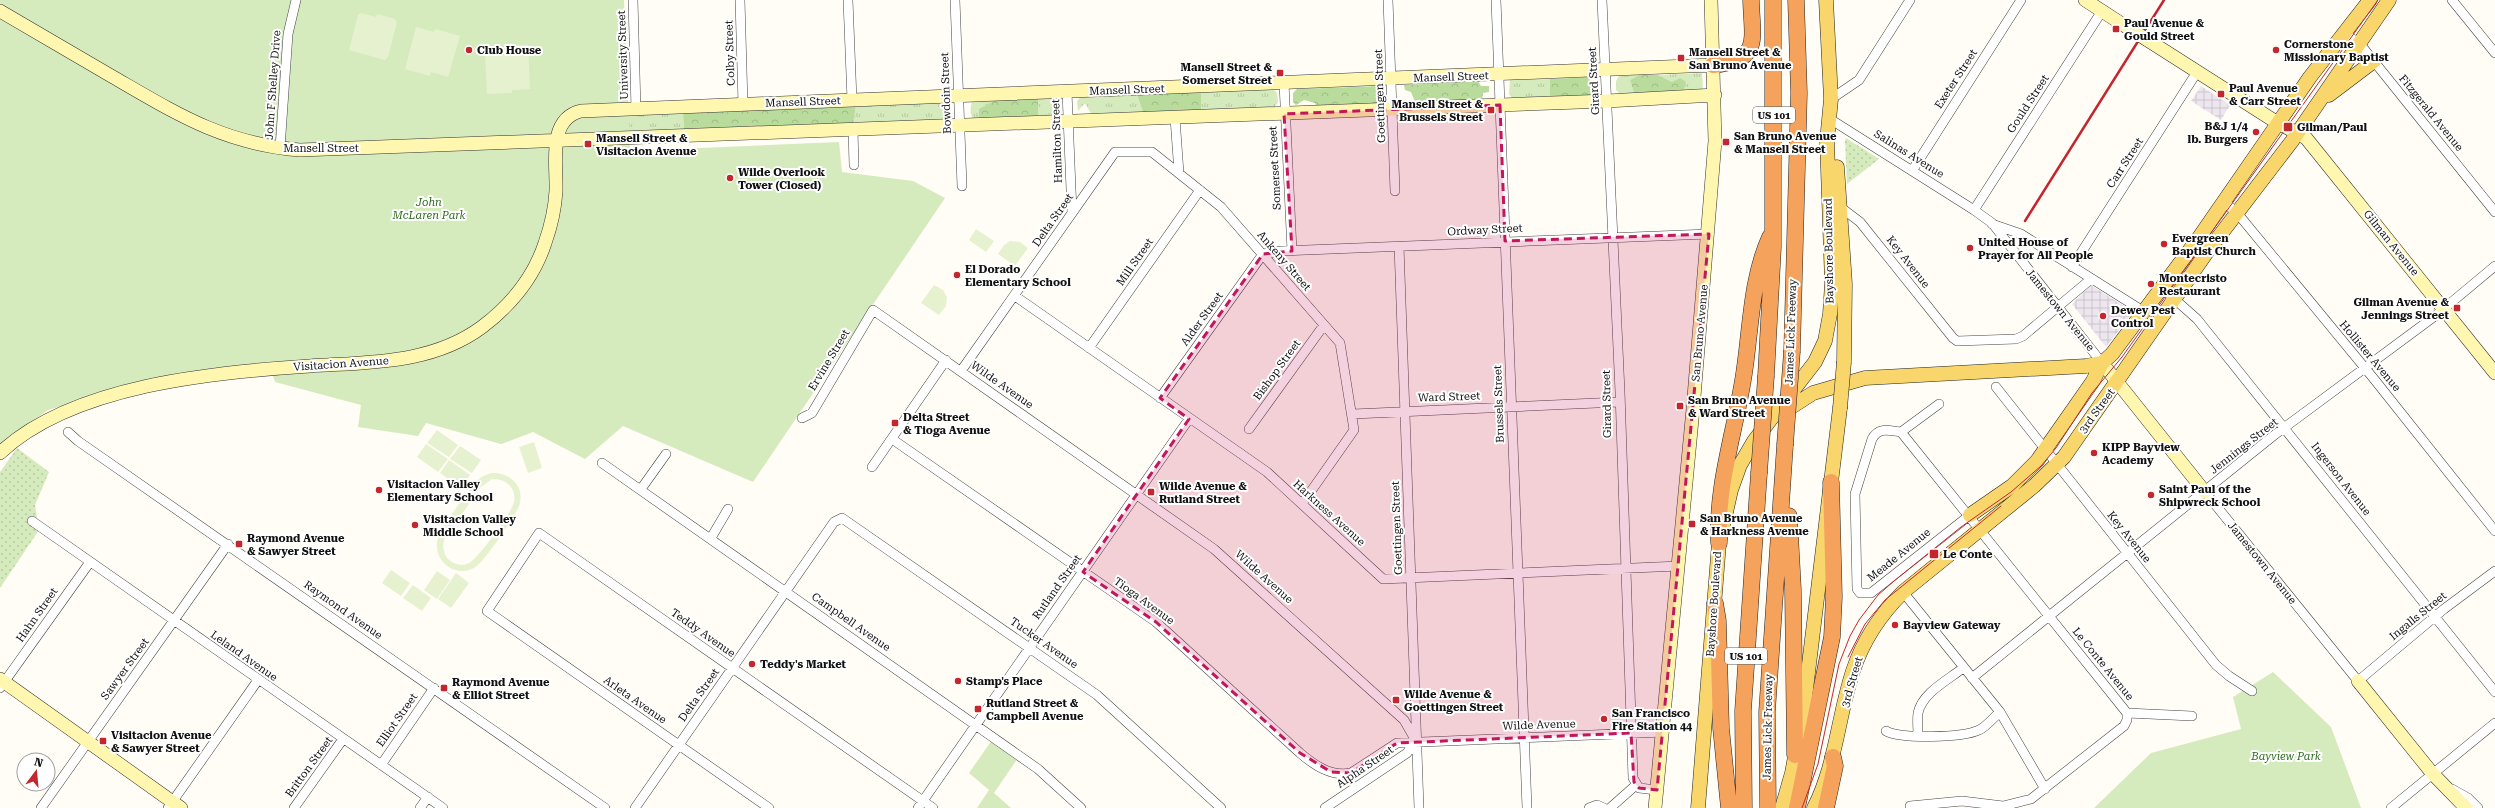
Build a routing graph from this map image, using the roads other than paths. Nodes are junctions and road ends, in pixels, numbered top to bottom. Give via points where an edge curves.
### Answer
1 (296, 0) edge
2 (633, 0) edge
3 (740, 0) edge
4 (848, 0) edge
5 (955, 0) edge
6 (1388, 0) edge
7 (1496, 0) edge
8 (1602, 0) edge
9 (1711, 0) edge
10 (1751, 0) edge
11 (1773, 0) edge
12 (1796, 0) edge
13 (1826, 0) edge
14 (1910, 0) edge
15 (2022, 0) edge
16 (2085, 0) edge
17 (2370, 0) edge
18 (2389, 0) edge
19 (2452, 0) edge
20 (0, 11) edge
21 (2102, 11) junction
22 (2344, 33) junction
23 (2360, 44) junction
24 (2495, 53) edge
25 (2374, 61) junction
26 (1713, 65) junction
27 (1605, 71) junction
28 (2197, 72) junction
29 (1499, 75) junction
30 (1392, 79) junction
31 (1284, 83) junction
32 (1067, 92) junction
33 (1714, 95) junction
34 (959, 96) junction
35 (1831, 98) junction
36 (852, 100) junction
37 (1607, 101) junction
38 (744, 104) junction
39 (1500, 105) junction
40 (2317, 106) junction
41 (636, 109) junction
42 (1393, 109) junction
43 (1284, 114) junction
44 (1175, 118) junction
45 (1830, 119) junction
46 (1068, 122) junction
47 (2278, 123) junction
48 (960, 125) junction
49 (853, 130) junction
50 (2298, 133) junction
51 (556, 140) junction
52 (280, 148) junction
53 (1152, 152) joint
54 (854, 165) dead end
55 (1912, 170) junction
56 (1179, 173) junction
57 (962, 186) dead end
58 (1200, 190) junction
59 (1395, 191) dead end
60 (2223, 200) junction
61 (1840, 206) junction
62 (1974, 210) junction
63 (2495, 212) edge
64 (1072, 213) junction
65 (2238, 214) junction
66 (1992, 223) junction
67 (1773, 230) junction
68 (1709, 234) junction
69 (1613, 237) junction
70 (1505, 241) junction
71 (1399, 246) junction
72 (1292, 251) junction
73 (1263, 254) junction
74 (2495, 266) edge
75 (2072, 267) junction
76 (2091, 279) junction
77 (2161, 287) junction
78 (1015, 296) junction
79 (2175, 298) junction
80 (2058, 307) junction
81 (2444, 309) junction
82 (873, 310) joint
83 (2143, 311) junction
84 (1324, 325) junction
85 (1089, 348) junction
86 (946, 360) junction
87 (2102, 363) junction
88 (2364, 369) junction
89 (961, 371) junction
90 (2495, 373) edge
91 (2117, 382) junction
92 (1996, 387) dead end
93 (1160, 398) junction
94 (1619, 402) junction
95 (1939, 404) dead end
96 (1511, 407) junction
97 (1406, 411) junction
98 (1353, 414) junction
99 (802, 418) dead end
100 (1189, 419) junction
101 (1249, 429) dead end
102 (2286, 429) junction
103 (68, 432) dead end
104 (1901, 432) junction
105 (892, 439) junction
106 (1754, 441) junction
107 (1785, 449) junction
108 (2045, 451) junction
109 (0, 453) edge
110 (666, 454) dead end
111 (602, 463) dead end
112 (2056, 465) junction
113 (872, 467) dead end
114 (1832, 482) junction
115 (641, 489) junction
116 (2205, 492) junction
117 (1138, 495) junction
118 (1302, 504) junction
119 (728, 509) dead end
120 (1970, 516) junction
121 (839, 518) joint
122 (32, 521) dead end
123 (1981, 529) junction
124 (2495, 531) edge
125 (711, 538) junction
126 (1719, 543) junction
127 (228, 544) junction
128 (2127, 554) junction
129 (90, 562) junction
130 (1679, 566) junction
131 (1624, 567) junction
132 (2495, 571) edge
133 (1082, 572) junction
134 (1518, 573) junction
135 (1411, 578) junction
136 (786, 590) junction
137 (1903, 592) junction
138 (1715, 603) junction
139 (487, 611) joint
140 (2049, 616) junction
141 (2435, 616) junction
142 (174, 622) junction
143 (1030, 647) junction
144 (732, 668) junction
145 (1963, 668) junction
146 (1972, 678) junction
147 (258, 680) junction
148 (2358, 681) junction
149 (2, 683) edge
150 (434, 688) junction
151 (2252, 690) dead end
152 (2495, 692) edge
153 (2000, 712) junction
154 (2127, 713) junction
155 (2192, 716) dead end
156 (2495, 723) edge
157 (977, 726) junction
158 (1886, 731) dead end
159 (1664, 732) junction
160 (1631, 734) junction
161 (1918, 735) junction
162 (1524, 738) junction
163 (343, 739) junction
164 (1416, 741) junction
165 (88, 742) junction
166 (678, 745) junction
167 (1795, 755) junction
168 (1833, 757) junction
169 (380, 765) junction
170 (2432, 773) junction
171 (1636, 785) junction
172 (2444, 786) junction
173 (2045, 788) junction
174 (1657, 790) junction
175 (428, 797) junction
176 (920, 804) edge
177 (1699, 805) edge
178 (173, 806) edge
179 (1910, 806) dead end
180 (41, 808) edge
181 (294, 808) edge
182 (420, 808) edge
183 (443, 808) edge
184 (605, 808) edge
185 (634, 808) edge
186 (769, 808) edge
187 (933, 808) edge
188 (1081, 808) edge
189 (1221, 808) edge
190 (1325, 808) edge
191 (1419, 808) edge
192 (1527, 808) edge
193 (1589, 808) edge
194 (1604, 808) edge
195 (1610, 808) edge
196 (1655, 808) edge
197 (1729, 808) edge
198 (1744, 808) edge
199 (1768, 808) edge
200 (1782, 808) edge
201 (1797, 808) edge
202 (1814, 808) edge
203 (1826, 808) edge
204 (2391, 808) edge
205 (2466, 808) edge
206 (2478, 808) edge

1 - 52 street, John F Shelley Drive via 288,34
2 - 41 street, University Street
3 - 38 street, Colby Street
4 - 36 street
5 - 34 street, Bowdoin Street
6 - 30 street, Goettingen Street
7 - 29 street, Brussels Street
8 - 27 street, Girard Street
9 - 26 street, San Bruno Avenue
10 - 26 highway via 1751,42 1747,55 1736,62
11 - 67 highway, James Lick Freeway / US 101
12 - 107 highway, James Lick Freeway / US 101, bridge via 1799,93 1792,351
13 - 35 main road, Bayshore Boulevard
14 - 35 street via 1859,80
15 - 55 street, Exeter Street
16 - 21 street, Gilman Avenue
17 - 22 main road, 3rd Street
18 - 23 main road, 3rd Street
19 - 24 street
20 - 52 street, Mansell Street via 184,119 220,134
21 - 28 street, Gilman Avenue, bridge
21 - 62 street, Gould Street
22 - 23 street, Fitzgerald Avenue
22 - 47 main road, 3rd Street
23 - 25 street, Fitzgerald Avenue
23 - 40 main road, 3rd Street
25 - 40 main road
25 - 63 street, Fitzgerald Avenue
26 - 27 street, Mansell Street
26 - 33 street, San Bruno Avenue
27 - 29 street, Mansell Street
27 - 37 street, Girard Street
28 - 47 street, Gilman Avenue
28 - 75 street, Carr Street
29 - 30 street, Mansell Street
29 - 39 street, Brussels Street
30 - 31 street, Mansell Street
30 - 42 street, Goettingen Street
31 - 32 street, Mansell Street
31 - 43 street, Somerset Street
32 - 34 street, Mansell Street
32 - 46 street, Hamilton Street
33 - 37 street, Mansell Street
33 - 68 street, San Bruno Avenue via 1716,132
34 - 36 street, Mansell Street
34 - 48 street, Bowdoin Street
35 - 45 main road, Bayshore Boulevard
36 - 38 street, Mansell Street
37 - 39 street, Mansell Street
37 - 69 street, Girard Street
38 - 41 street, Mansell Street
39 - 42 street, Mansell Street
39 - 70 street, Brussels Street
40 - 50 main road, 3rd Street
41 - 51 street, Mansell Street via 575,112 565,120
42 - 43 street, Mansell Street
42 - 59 street, Goettingen Street
43 - 44 street, Mansell Street
43 - 72 street, Somerset Street
44 - 46 street, Mansell Street
44 - 56 street
45 - 55 street, Salinas Avenue
45 - 61 main road, Bayshore Boulevard via 1836,147
45 - 106 main road, Bayshore Boulevard via 1827,141 1832,283 1828,328 1815,362
46 - 48 street, Mansell Street
46 - 64 street, Hamilton Street
47 - 50 street, Gilman Avenue
47 - 60 main road, 3rd Street
48 - 49 street, Mansell Street
48 - 57 street, Bowdoin Street
49 - 51 street, Mansell Street
49 - 54 street
50 - 65 main road, 3rd Street
50 - 81 street, Gilman Avenue via 2306,138
51 - 52 street, Mansell Street via 319,150
51 - 109 street, Visitacion Avenue via 555,202 550,230 541,255 528,279 510,302 466,337 440,350 408,358 240,372 175,382 105,397 47,418
53 - 56 street, Ankeny Street
53 - 64 street, Delta Street via 1115,152
55 - 62 street, Salinas Avenue
56 - 58 street, Ankeny Street
58 - 73 street, Ankeny Street via 1221,207
58 - 85 street, Mill Street
60 - 65 street, Hollister Avenue
60 - 77 main road, 3rd Street
61 - 80 street, Key Avenue via 1860,222 1952,338 1963,342 2016,339
61 - 114 main road, Bayshore Boulevard, bridge via 1845,284 1844,362
62 - 66 street, Jamestown Avenue
64 - 78 street, Delta Street
65 - 79 main road, 3rd Street
65 - 88 street, Hollister Avenue
66 - 75 street via 2021,234
66 - 80 street, Jamestown Avenue
67 - 126 highway via 1760,258 1743,381 1721,494 1718,516
67 - 198 highway, James Lick Freeway / US 101, bridge via 1766,376 1743,711
68 - 69 street, Ordway Street
68 - 130 street, San Bruno Avenue
69 - 70 street, Ordway Street
69 - 94 street, Girard Street
70 - 71 street, Ordway Street
70 - 96 street, Brussels Street
71 - 72 street, Ordway Street
71 - 97 street, Goettingen Street
72 - 73 street, Ordway Street
73 - 84 street, Ankeny Street
73 - 93 street, Alder Street
74 - 81 street, Jennings Street
75 - 76 street
76 - 80 street
76 - 83 street
77 - 79 street, Ingerson Avenue
77 - 83 main road, 3rd Street
78 - 85 street, Harkness Avenue
78 - 89 street, Delta Street
79 - 91 main road, 3rd Street
79 - 102 street, Ingerson Avenue via 2197,319
80 - 87 street, Jamestown Avenue
81 - 88 street, Jennings Street
81 - 90 street, Gilman Avenue
82 - 86 street, Wilde Avenue
82 - 99 street, Ervine Street via 812,413
83 - 87 main road, 3rd Street via 2112,354
84 - 98 street, Ankeny Street via 1340,343
84 - 101 street, Bishop Street
85 - 93 street, Harkness Avenue
86 - 89 street, Wilde Avenue
86 - 105 street
87 - 91 street, Jamestown Avenue
87 - 106 main road via 1865,378 1831,387 1796,402 1766,427
87 - 108 main road, 3rd Street via 2093,381
88 - 102 street, Jennings Street
88 - 124 street, Hollister Avenue
89 - 117 street, Wilde Avenue
91 - 112 main road, 3rd Street
91 - 116 street, Jamestown Avenue
92 - 108 street, Key Avenue
93 - 100 street, Harkness Avenue
94 - 96 street, Ward Street
94 - 131 street, Girard Street
95 - 104 street
96 - 97 street, Ward Street
96 - 134 street, Brussels Street
97 - 98 street, Ward Street
97 - 135 street, Goettingen Street
98 - 118 street, Ankeny Street via 1354,430
100 - 117 street, Rutland Street
100 - 118 street, Harkness Avenue via 1266,472
102 - 116 street, Jennings Street via 2273,436
102 - 141 street, Ingerson Avenue
103 - 127 street, Raymond Avenue
104 - 120 street, Le Conte Avenue
104 - 120 street, Meade Avenue via 1883,430 1874,434 1859,477 1854,504 1856,584 1860,593 1871,593
105 - 113 street
105 - 133 street, Tioga Avenue
106 - 126 main road, Bayshore Boulevard via 1735,478
107 - 167 highway via 1793,590
107 - 199 highway, James Lick Freeway / US 101 via 1767,712
108 - 112 street, Key Avenue
108 - 120 main road, 3rd Street via 2016,483
110 - 115 street
111 - 115 street, Campbell Avenue
112 - 123 main road, 3rd Street
112 - 128 street, Key Avenue
114 - 167 main road, Bayshore Boulevard via 1803,714
114 - 201 highway via 1832,637
115 - 125 street, Campbell Avenue
116 - 128 street, Jennings Street
116 - 148 street, Jamestown Avenue
117 - 133 street, Rutland Street
117 - 164 street, Wilde Avenue via 1214,549 1404,720
118 - 135 street, Harkness Avenue via 1383,579
119 - 125 street
120 - 123 street, Le Conte Avenue
121 - 136 street, Delta Street
121 - 143 street, Tucker Avenue via 846,519
122 - 129 street, Leland Avenue
123 - 137 main road, 3rd Street
123 - 140 street, Le Conte Avenue
125 - 136 street, Campbell Avenue
126 - 138 main road, Bayshore Boulevard
127 - 142 street, Sawyer Street
127 - 150 street, Raymond Avenue
128 - 140 street, Jennings Street
128 - 151 street, Key Avenue via 2216,665
129 - 142 street, Leland Avenue
129 - 149 street, Hahn Street
130 - 131 street, Harkness Avenue
130 - 159 street, San Bruno Avenue
131 - 134 street, Harkness Avenue
131 - 160 street, Girard Street
132 - 141 street, Ingalls Street
133 - 143 street, Rutland Street
133 - 164 street, Tioga Avenue via 1156,622 1300,753 1321,768 1343,774 1351,773 1397,744
134 - 135 street, Harkness Avenue
134 - 162 street, Brussels Street
135 - 164 street, Goettingen Street
136 - 144 street, Delta Street
136 - 157 street, Campbell Avenue
137 - 145 street
137 - 168 main road, 3rd Street via 1885,611 1858,656 1848,688
138 - 177 main road, Bayshore Boulevard
138 - 197 highway via 1718,621 1720,728
139 - 144 street, Teddy Avenue via 539,533
139 - 166 street, Arleta Avenue
140 - 146 street, Jennings Street
140 - 154 street, Le Conte Avenue
141 - 148 street, Ingalls Street
141 - 152 street, Ingerson Avenue
142 - 147 street, Leland Avenue
142 - 165 street, Sawyer Street
143 - 157 street, Rutland Street
143 - 189 street, Tucker Avenue via 1097,695
144 - 166 street, Delta Street
144 - 176 street, Teddy Avenue
145 - 146 street
145 - 161 street via 1921,704 1918,714
146 - 153 street
147 - 163 street, Leland Avenue
147 - 178 street
148 - 170 street, Jamestown Avenue
149 - 165 street
150 - 169 street, Elliot Street
150 - 184 street, Raymond Avenue
153 - 161 street via 1980,730 1966,734
153 - 173 street
154 - 155 street
154 - 173 street, Le Conte Avenue via 2124,726
156 - 170 street
157 - 176 street, Rutland Street
157 - 188 street, Campbell Avenue via 1038,769
158 - 161 street via 1899,736
159 - 160 street, Wilde Avenue
159 - 174 street, San Bruno Avenue
160 - 162 street, Wilde Avenue
160 - 171 street, Girard Street via 1633,778
162 - 164 street, Wilde Avenue
162 - 192 street, Brussels Street
163 - 169 street, Leland Avenue
163 - 181 street, Britton Street
164 - 190 street, Alpha Street via 1407,752
164 - 191 street, Goettingen Street
165 - 178 street
165 - 180 street, Sawyer Street
166 - 185 street, Delta Street
166 - 186 street, Arleta Avenue
167 - 200 main road, Bayshore Boulevard
168 - 202 main road, 3rd Street
168 - 203 highway via 1835,766
169 - 175 street, Leland Avenue
170 - 172 street, Jamestown Avenue
170 - 204 street
171 - 174 street
171 - 195 street
172 - 205 street, Jamestown Avenue
172 - 206 street, Jamestown Avenue via 2464,795
173 - 179 street, Le Conte Avenue via 2031,799 2003,806 1962,801
174 - 196 street, San Bruno Avenue
175 - 182 street
175 - 183 street, Leland Avenue
176 - 187 street, Teddy Avenue
193 - 194 street via 1597,805

